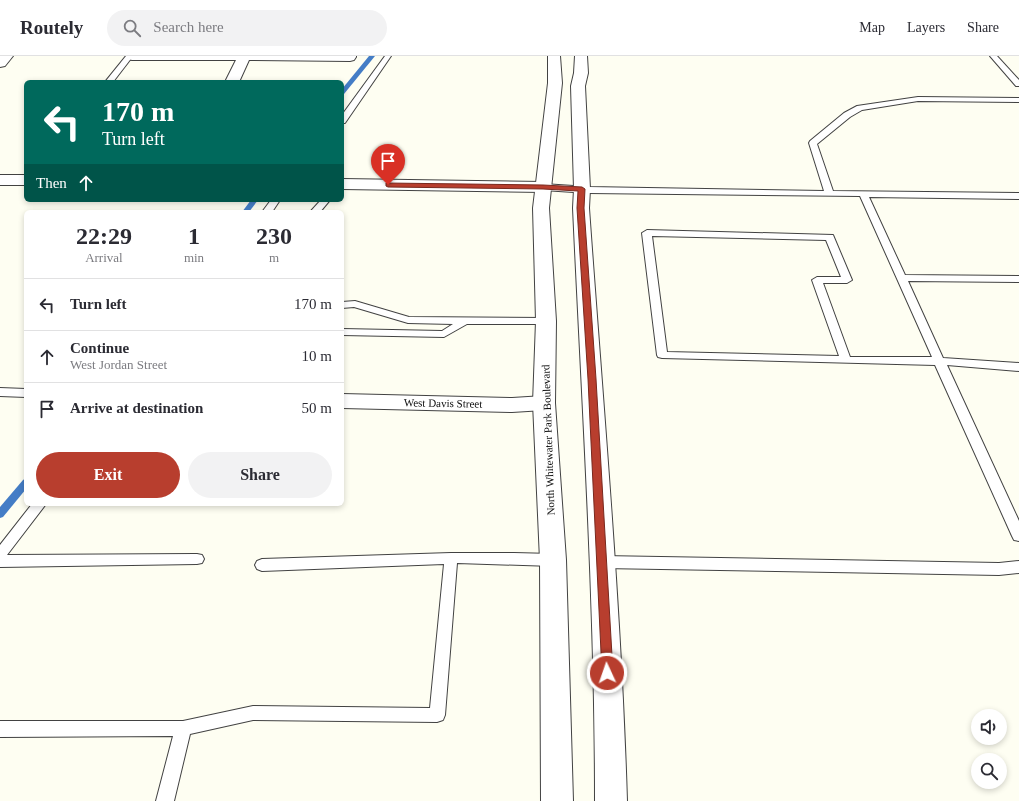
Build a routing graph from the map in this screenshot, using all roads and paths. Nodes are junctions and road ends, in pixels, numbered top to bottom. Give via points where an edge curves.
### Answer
1 (7, 56) edge
2 (131, 56) edge
3 (245, 56) edge
4 (388, 56) edge
5 (554, 56) edge
6 (581, 56) edge
7 (993, 56) edge
8 (350, 57) edge
9 (0, 63) edge
10 (111, 80) edge
11 (233, 80) edge
12 (1019, 84) edge
13 (1019, 100) edge
14 (344, 118) edge
15 (0, 180) edge
16 (24, 180) edge
17 (344, 184) edge
18 (543, 187) junction
19 (582, 189) junction
20 (829, 193) junction
21 (863, 194) junction
22 (1019, 196) edge
23 (324, 202) edge
24 (317, 210) edge
25 (901, 278) junction
26 (1019, 279) edge
27 (344, 305) edge
28 (465, 321) junction
29 (546, 321) junction
30 (344, 332) edge
31 (846, 360) junction
32 (939, 361) junction
33 (1019, 367) edge
34 (0, 392) edge
35 (24, 393) edge
36 (344, 401) edge
37 (544, 403) junction
38 (37, 506) edge
39 (1019, 536) edge
40 (0, 554) edge
41 (451, 558) junction
42 (197, 559) dead end
43 (553, 560) junction
44 (0, 561) edge
45 (602, 562) junction
46 (262, 565) dead end
47 (1019, 566) edge
48 (183, 728) junction
49 (0, 729) edge
50 (165, 801) edge
51 (557, 801) edge
52 (611, 801) edge

1 - 9 street
2 - 3 street
2 - 10 lane
3 - 8 street
3 - 11 street
4 - 14 lane
5 - 18 street, North Whitewater Park Boulevard via 555,83
6 - 19 street via 578,86
7 - 12 lane
13 - 20 lane via 918,99 860,108 846,115 813,143
15 - 16 street
17 - 18 street
18 - 19 lane
18 - 29 street, North Whitewater Park Boulevard via 541,208
19 - 20 lane
19 - 45 street via 581,216
20 - 21 lane
21 - 22 lane
21 - 25 lane
23 - 24 lane
25 - 26 lane
25 - 32 lane
27 - 28 lane via 355,304 408,320
28 - 29 lane
28 - 30 lane via 444,334
29 - 37 street, North Whitewater Park Boulevard
31 - 31 lane via 662,355 647,233 830,237 847,280 817,280
31 - 32 lane
32 - 33 lane
32 - 39 lane
34 - 35 lane
36 - 37 street, West Davis Street via 512,405
37 - 43 street, North Whitewater Park Boulevard
38 - 40 lane
41 - 43 lane
41 - 46 lane
41 - 48 lane via 437,715 253,713
42 - 44 lane
43 - 51 street, North Whitewater Park Boulevard
45 - 47 lane via 999,569
45 - 52 street
48 - 49 lane
48 - 50 lane

